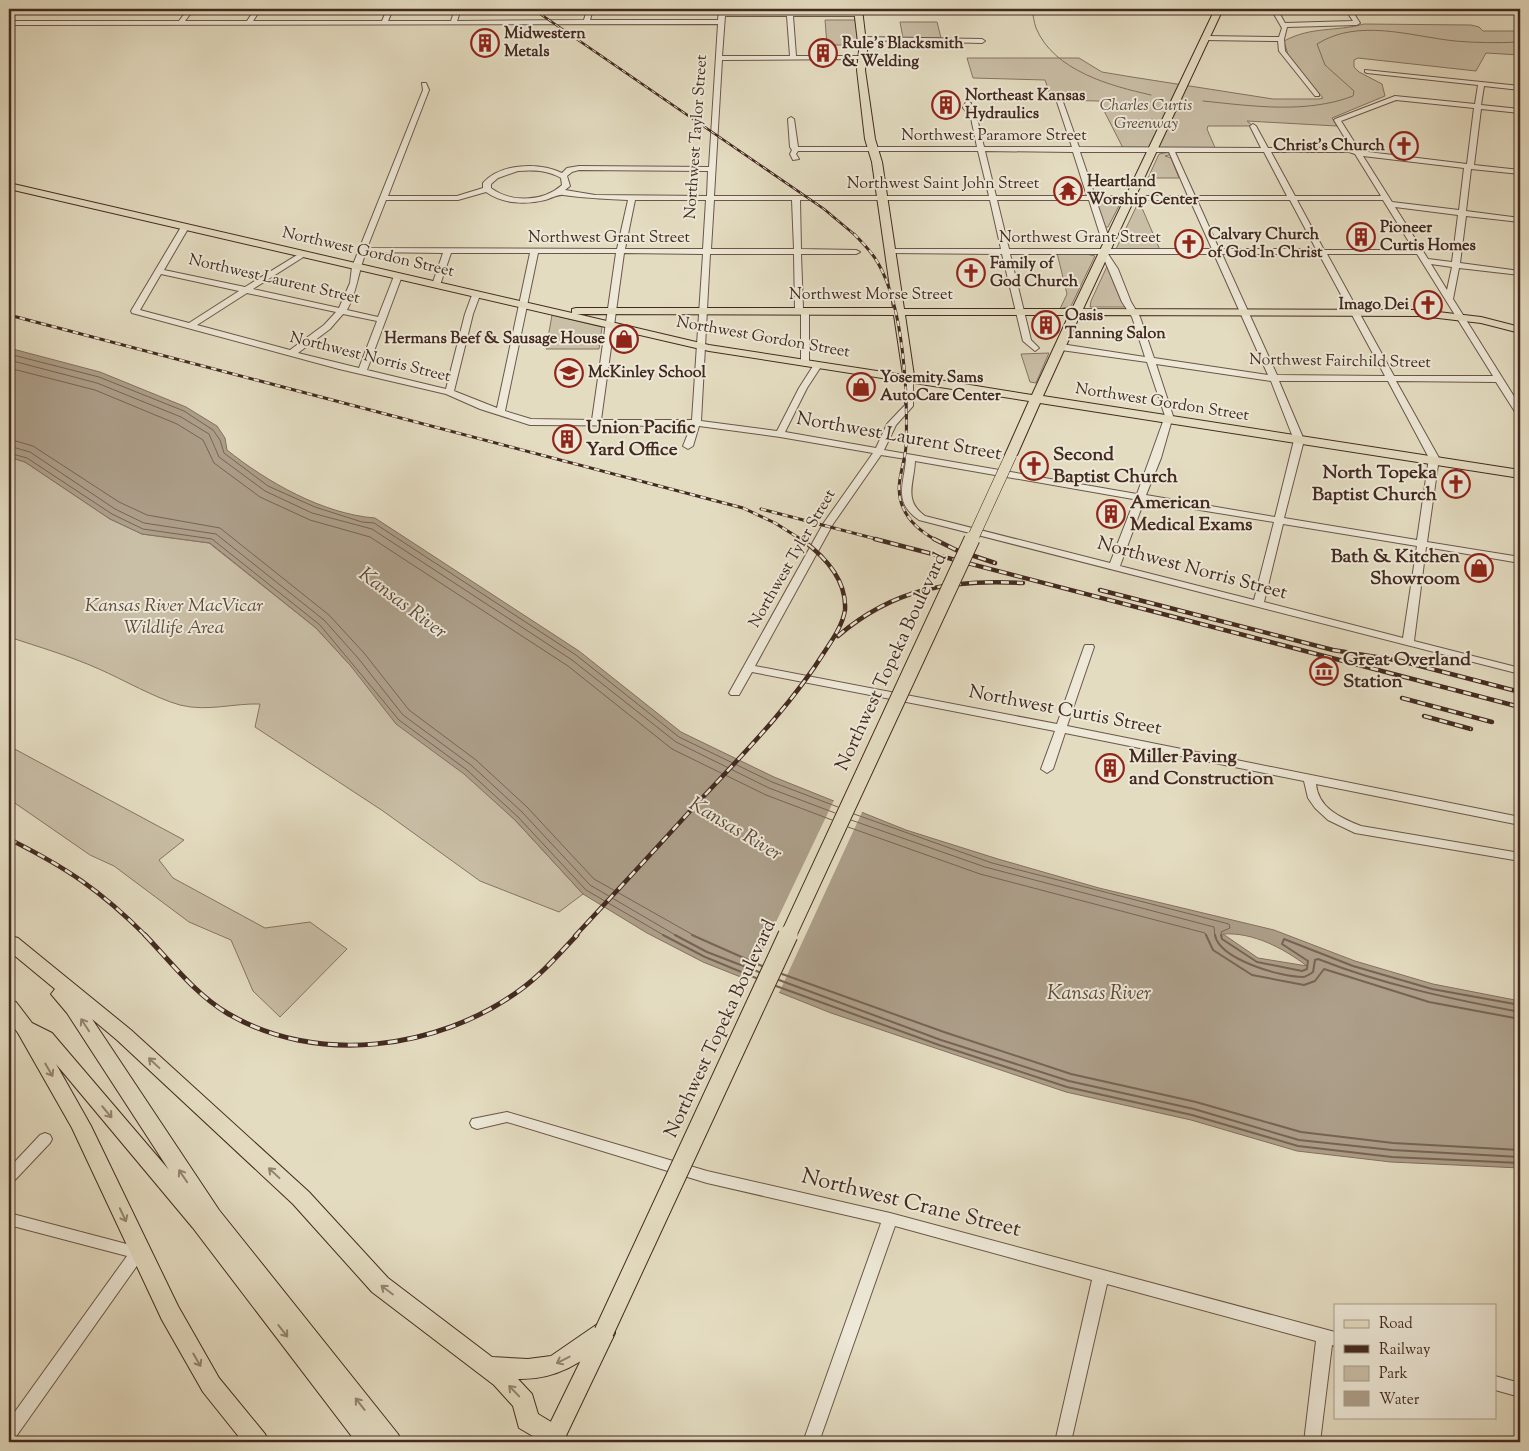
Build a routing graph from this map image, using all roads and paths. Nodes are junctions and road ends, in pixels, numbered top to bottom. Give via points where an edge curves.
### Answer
1 (191, 9) edge
2 (258, 9) edge
3 (390, 9) edge
4 (458, 9) edge
5 (590, 9) edge
6 (1219, 9) edge
7 (1274, 9) edge
8 (1348, 9) edge
9 (790, 11) edge
10 (858, 11) edge
11 (721, 15) edge
12 (453, 22) junction
13 (587, 22) junction
14 (9, 23) edge
15 (181, 23) junction
16 (249, 23) junction
17 (384, 23) junction
18 (1284, 25) junction
19 (1205, 38) junction
20 (862, 39) junction
21 (1281, 39) junction
22 (982, 41) dead end
23 (719, 58) junction
24 (793, 58) junction
25 (862, 58) junction
26 (1368, 72) dead end
27 (424, 84) dead end
28 (1481, 84) junction
29 (1520, 88) edge
30 (1317, 95) dead end
31 (1059, 99) dead end
32 (968, 103) dead end
33 (1478, 107) junction
34 (1520, 111) edge
35 (791, 118) dead end
36 (1253, 126) dead end
37 (796, 149) junction
38 (874, 149) junction
39 (981, 150) junction
40 (1075, 150) junction
41 (1153, 150) junction
42 (1266, 150) junction
43 (1356, 152) junction
44 (1172, 153) dead end
45 (795, 159) dead end
46 (1469, 166) junction
47 (712, 169) junction
48 (1520, 172) edge
49 (563, 176) junction
50 (9, 186) edge
51 (487, 189) junction
52 (560, 191) junction
53 (383, 198) junction
54 (632, 198) junction
55 (711, 198) junction
56 (796, 198) junction
57 (882, 198) junction
58 (992, 198) junction
59 (1092, 198) junction
60 (1130, 198) junction
61 (1192, 198) junction
62 (1292, 198) junction
63 (1388, 201) junction
64 (1462, 213) junction
65 (1520, 220) edge
66 (185, 227) junction
67 (363, 250) junction
68 (889, 251) junction
69 (1106, 251) junction
70 (447, 252) junction
71 (534, 252) junction
72 (620, 252) junction
73 (707, 252) junction
74 (798, 252) junction
75 (856, 252) dead end
76 (1006, 252) junction
77 (1217, 252) junction
78 (1322, 252) junction
79 (1420, 252) junction
80 (302, 254) junction
81 (1425, 261) junction
82 (1456, 265) junction
83 (356, 267) junction
84 (159, 271) junction
85 (1520, 274) edge
86 (398, 276) junction
87 (436, 285) junction
88 (249, 290) junction
89 (476, 295) junction
90 (1449, 299) junction
91 (522, 305) junction
92 (343, 311) junction
93 (550, 311) junction
94 (612, 311) junction
95 (704, 311) junction
96 (802, 311) junction
97 (900, 311) junction
98 (1019, 311) junction
99 (1078, 312) junction
100 (1132, 312) junction
101 (1245, 312) junction
102 (1355, 313) junction
103 (1461, 318) junction
104 (382, 320) junction
105 (609, 325) junction
106 (190, 326) junction
107 (1520, 330) edge
108 (1520, 335) edge
109 (701, 346) junction
110 (1061, 347) junction
111 (1036, 348) dead end
112 (292, 353) junction
113 (1151, 361) junction
114 (805, 363) junction
115 (818, 365) junction
116 (362, 371) junction
117 (1274, 378) junction
118 (909, 379) junction
119 (1391, 379) junction
120 (1500, 379) junction
121 (449, 392) junction
122 (1036, 400) junction
123 (1516, 400) edge
124 (500, 413) junction
125 (1520, 413) edge
126 (1168, 420) junction
127 (596, 423) junction
128 (696, 423) junction
129 (780, 434) junction
130 (1299, 440) junction
131 (688, 446) dead end
132 (878, 452) junction
133 (911, 457) junction
134 (1433, 461) junction
135 (1520, 474) edge
136 (1140, 497) junction
137 (1279, 520) junction
138 (1423, 544) junction
139 (1520, 560) edge
140 (1114, 567) junction
141 (1258, 604) junction
142 (1408, 642) junction
143 (1089, 647) dead end
144 (750, 668) junction
145 (1520, 671) edge
146 (735, 693) dead end
147 (1061, 729) junction
148 (1047, 769) dead end
149 (1310, 779) junction
150 (1520, 821) edge
151 (1520, 857) edge
152 (10, 942) edge
153 (9, 1007) edge
154 (25, 1028) junction
155 (477, 1123) dead end
156 (45, 1139) dead end
157 (9, 1177) edge
158 (9, 1219) edge
159 (206, 1219) junction
160 (890, 1219) junction
161 (1101, 1276) junction
162 (604, 1332) junction
163 (1330, 1337) edge
164 (488, 1367) junction
165 (1496, 1383) edge
166 (1520, 1390) edge
167 (9, 1433) edge
168 (558, 1440) edge
169 (257, 1442) edge
170 (370, 1442) edge
171 (390, 1442) edge
172 (812, 1442) edge
173 (1063, 1442) edge
174 (1312, 1442) edge

1 - 15 street
2 - 16 street
3 - 17 street
4 - 12 street
5 - 13 street
6 - 19 main road, Northwest Topeka Boulevard
7 - 18 street
8 - 18 street via 1358,22
9 - 10 street
9 - 11 street
9 - 24 street
10 - 20 main road, Northwest Tyler Street
11 - 13 street
11 - 23 street, Northwest Taylor Street
12 - 13 street
12 - 17 street
14 - 15 street
15 - 16 street
16 - 17 street
18 - 21 street
19 - 21 street
19 - 41 main road, Northwest Topeka Boulevard
20 - 22 street
20 - 25 main road, Northwest Tyler Street
21 - 30 street via 1284,55
23 - 24 street
23 - 47 street, Northwest Taylor Street
24 - 25 street
25 - 38 main road, Northwest Tyler Street via 870,139
26 - 28 street
27 - 53 street via 426,90
28 - 29 street
28 - 33 street
31 - 40 street
32 - 39 street via 966,108 974,118
33 - 34 street
33 - 43 street via 1391,98 1337,120
33 - 46 street
35 - 37 street
36 - 42 street
37 - 38 street, Northwest Paramore Street
37 - 45 street
38 - 39 street, Northwest Paramore Street
38 - 57 main road, Northwest Tyler Street
39 - 40 street, Northwest Paramore Street
39 - 58 street
40 - 41 street, Northwest Paramore Street
40 - 59 street
41 - 42 street, Northwest Paramore Street
41 - 60 main road, Northwest Topeka Boulevard
42 - 43 street, Northwest Paramore Street
42 - 62 street
43 - 46 street, Northwest Paramore Street
43 - 63 street
44 - 61 street
46 - 48 street, Northwest Paramore Street
46 - 64 street
47 - 49 street via 579,168
47 - 55 street, Northwest Taylor Street
49 - 51 street via 543,169 517,169 491,178
49 - 52 street via 567,183
50 - 66 main road, Northwest Gordon Street
51 - 52 street via 499,197 519,200 542,198
51 - 53 street via 458,198
52 - 54 street, Northwest Saint John Street via 570,196
53 - 67 street
54 - 55 street, Northwest Saint John Street
54 - 72 street
55 - 56 street, Northwest Saint John Street
55 - 73 street, Northwest Taylor Street
56 - 57 street, Northwest Saint John Street
56 - 74 street
57 - 58 street, Northwest Saint John Street
57 - 68 main road, Northwest Tyler Street
58 - 59 street, Northwest Saint John Street
58 - 76 street
59 - 60 street, Northwest Saint John Street
59 - 69 street
60 - 61 street, Northwest Saint John Street
60 - 69 main road, Northwest Topeka Boulevard
61 - 62 street, Northwest Saint John Street
61 - 77 street
62 - 63 street, Northwest Saint John Street
62 - 78 street
63 - 64 street, Northwest Saint John Street
63 - 79 street
64 - 65 street, Northwest Saint John Street
64 - 82 street
66 - 80 main road, Northwest Gordon Street
66 - 84 street
67 - 70 street, Northwest Grant Street
67 - 83 street
68 - 76 street, Northwest Grant Street
68 - 97 main road, Northwest Tyler Street
69 - 76 street, Northwest Grant Street
69 - 77 street, Northwest Grant Street
69 - 99 main road, Northwest Topeka Boulevard
69 - 100 street
70 - 71 street, Northwest Grant Street
70 - 87 street
71 - 72 street, Northwest Grant Street
71 - 91 street
72 - 73 street, Northwest Grant Street
72 - 94 street
73 - 74 street, Northwest Grant Street
73 - 95 street, Northwest Taylor Street
74 - 75 street, Northwest Grant Street
74 - 96 street
76 - 98 street
77 - 78 street, Northwest Grant Street
77 - 101 street
78 - 79 street, Northwest Grant Street
78 - 102 street
79 - 81 street
80 - 83 main road, Northwest Gordon Street
80 - 88 street
81 - 82 street
81 - 90 street
82 - 85 street
82 - 90 street
83 - 86 main road, Northwest Gordon Street
83 - 92 street via 354,288
84 - 88 street, Northwest Laurent Street
84 - 106 street, Northwest Norris Street via 135,310
86 - 87 main road, Northwest Gordon Street
86 - 104 street
87 - 89 main road, Northwest Gordon Street
88 - 92 street, Northwest Laurent Street
88 - 106 street
89 - 91 main road, Northwest Gordon Street
89 - 121 street
90 - 103 street
91 - 93 main road, Northwest Gordon Street
91 - 124 street
92 - 104 street, Northwest Laurent Street
92 - 112 street via 320,334
93 - 94 main road, Northwest Morse Street
93 - 105 main road, Northwest Gordon Street
94 - 95 main road, Northwest Morse Street
94 - 105 street
95 - 96 main road, Northwest Morse Street
95 - 109 street, Northwest Taylor Street
96 - 97 main road, Northwest Morse Street
96 - 114 street
97 - 98 main road, Northwest Morse Street
97 - 118 main road, Northwest Tyler Street
98 - 99 main road, Northwest Morse Street
98 - 111 street via 1027,341
99 - 100 main road, Northwest Morse Street
99 - 110 main road, Northwest Topeka Boulevard
100 - 101 main road, Northwest Morse Street
100 - 113 street
101 - 102 main road, Northwest Morse Street
101 - 117 street
102 - 103 main road, Northwest Morse Street via 1420,313
102 - 119 street
103 - 107 main road, Northwest Morse Street
103 - 108 main road, Northwest Morse Street
103 - 120 street
104 - 116 street
105 - 109 main road, Northwest Gordon Street
105 - 127 street
106 - 112 street, Northwest Norris Street
109 - 114 main road, Northwest Gordon Street
109 - 128 street, Northwest Taylor Street
110 - 113 street, Northwest Fairchild Street
110 - 122 main road, Northwest Topeka Boulevard
112 - 116 street, Northwest Norris Street
113 - 117 street, Northwest Fairchild Street
113 - 126 street
114 - 115 main road, Northwest Gordon Street
115 - 118 main road, Northwest Gordon Street
115 - 129 street
116 - 121 street, Northwest Norris Street
117 - 119 street, Northwest Fairchild Street
117 - 130 street
118 - 122 main road, Northwest Gordon Street
118 - 132 street, Northwest Tyler Street via 909,406 892,424
119 - 120 street, Northwest Fairchild Street
119 - 134 street
120 - 123 street
121 - 124 street, Northwest Norris Street
122 - 126 main road, Northwest Gordon Street
122 - 162 main road, Northwest Topeka Boulevard, bridge
123 - 125 street
124 - 127 street, Northwest Norris Street via 530,422
126 - 130 main road, Northwest Gordon Street
126 - 136 street
127 - 128 street, Northwest Laurent Street
128 - 129 street, Northwest Laurent Street
128 - 131 street, Northwest Taylor Street
129 - 132 street, Northwest Laurent Street
130 - 134 main road, Northwest Gordon Street
130 - 137 street
132 - 133 street, Northwest Laurent Street
132 - 144 street, Northwest Tyler Street via 828,524
133 - 136 street, Northwest Laurent Street
133 - 140 street, Northwest Norris Street via 906,499 916,514 956,528
134 - 135 main road, Northwest Gordon Street
134 - 138 street
136 - 137 street, Northwest Laurent Street
136 - 140 street
137 - 138 street, Northwest Laurent Street
137 - 141 street
138 - 139 street, Northwest Laurent Street
138 - 142 street
140 - 141 street, Northwest Norris Street
141 - 142 street, Northwest Norris Street
142 - 145 street, Northwest Norris Street
143 - 147 street
144 - 146 street, Northwest Tyler Street
144 - 147 street, Northwest Curtis Street
147 - 148 street
147 - 149 street, Northwest Curtis Street
149 - 150 street, Northwest Curtis Street
149 - 151 street via 1314,798 1321,809 1352,827 1374,834
159 -> 152 highway via 74,1008
164 -> 152 highway via 380,1285 302,1198 124,1035
153 - 154 highway
154 -> 159 highway via 45,1038
154 -> 169 highway via 81,1126 170,1313 211,1385
155 - 160 street, Northwest Crane Street via 507,1117 707,1177
156 - 157 street
158 - 167 street via 138,1253
159 -> 170 highway via 232,1265
171 -> 159 highway
160 - 161 street, Northwest Crane Street
160 - 172 street
161 - 163 street, Northwest Crane Street
161 - 173 street
162 -> 164 highway via 551,1366
162 - 168 main road, Northwest Topeka Boulevard
163 - 174 street
168 -> 164 highway via 527,1420 524,1400
165 - 166 street

